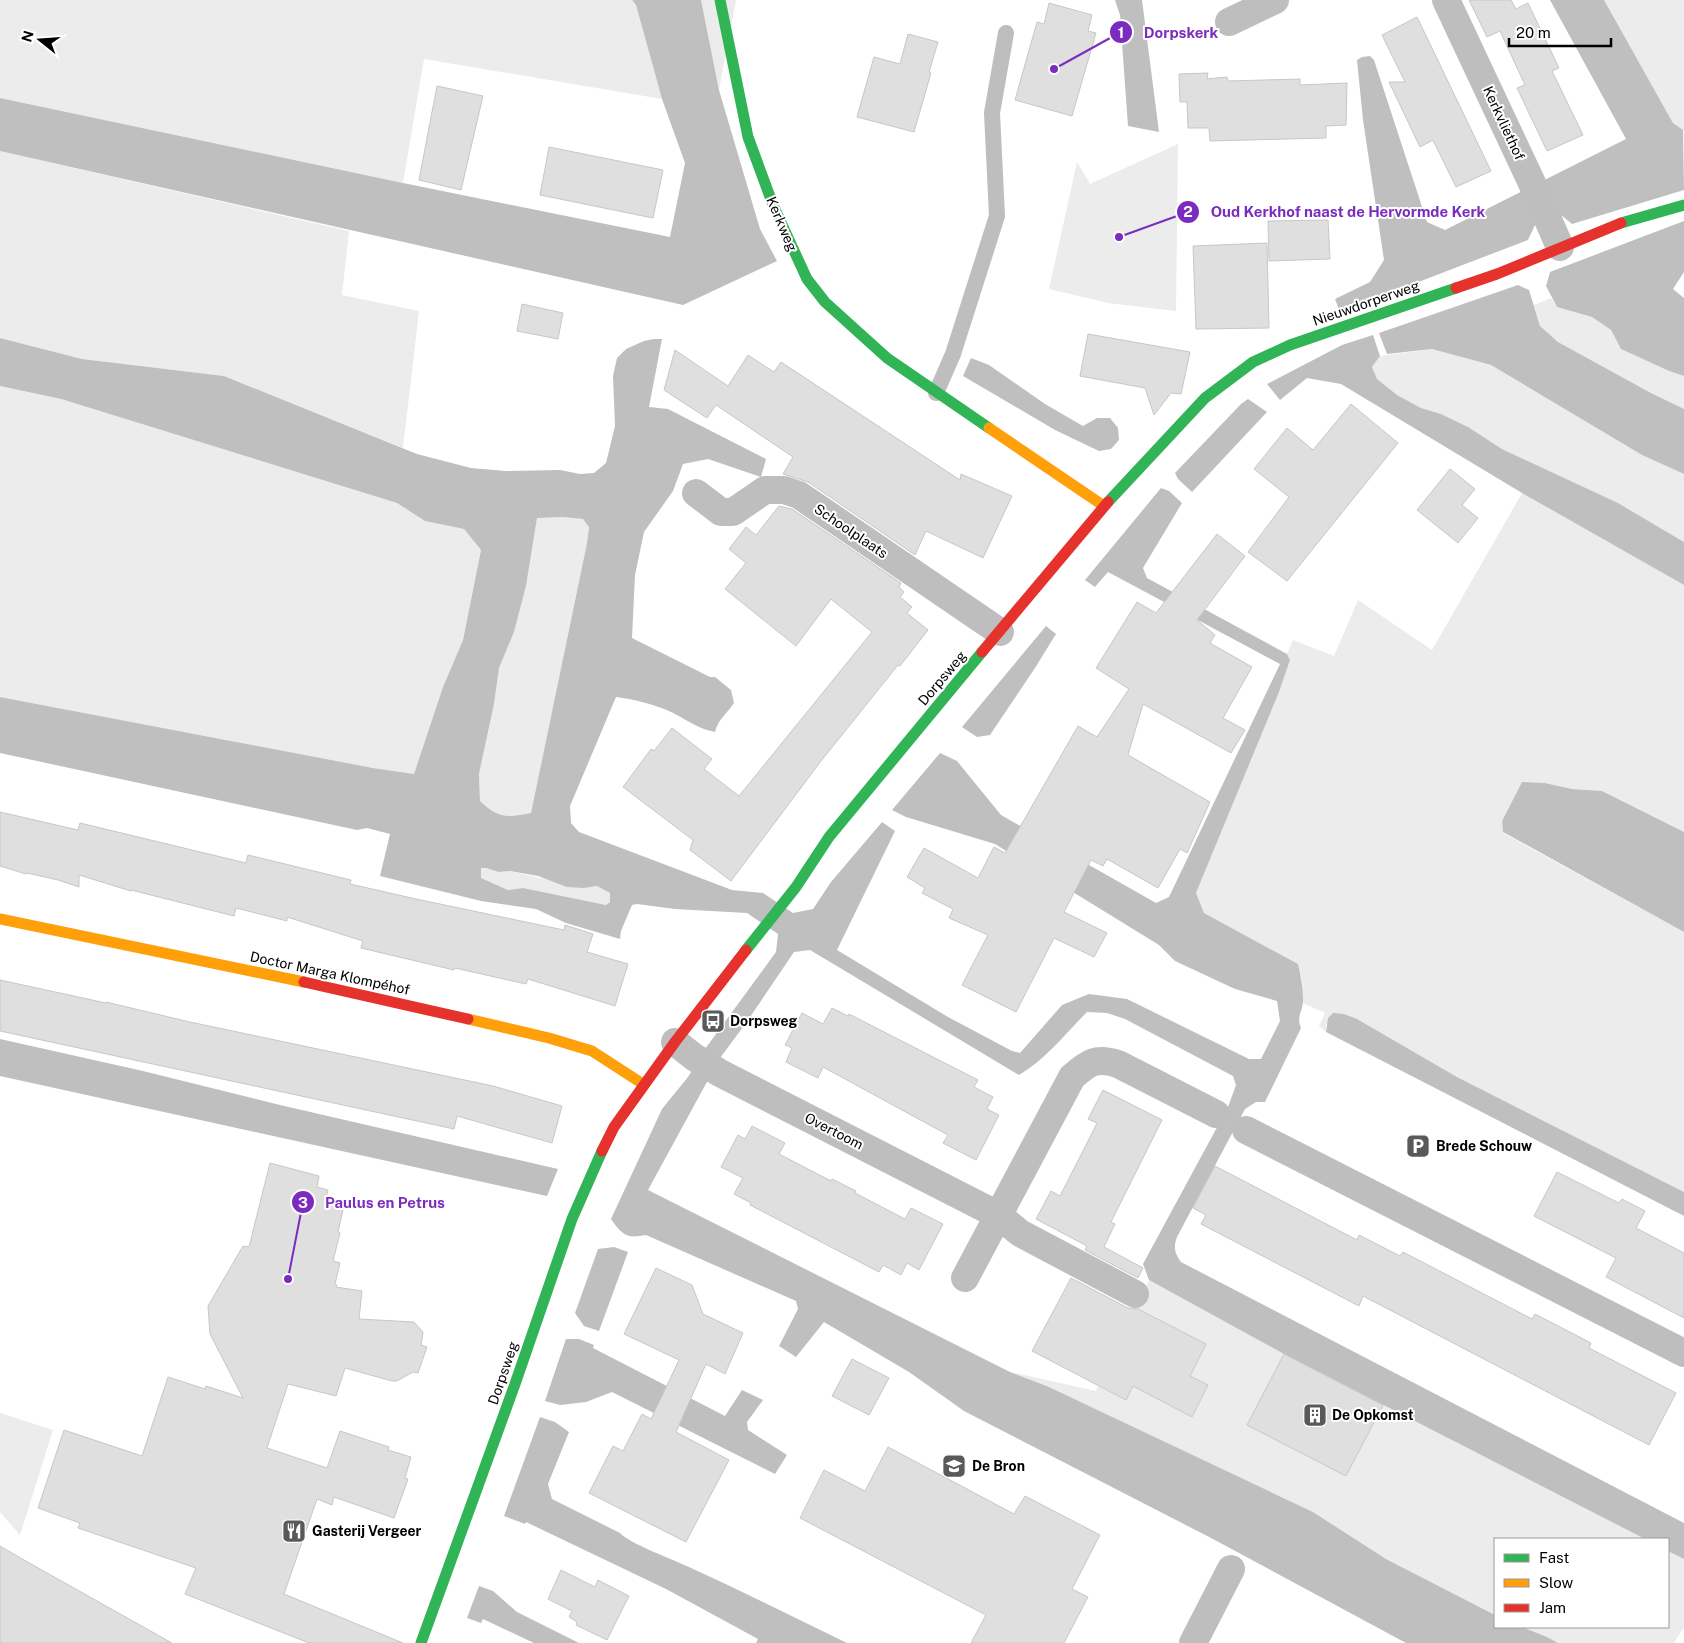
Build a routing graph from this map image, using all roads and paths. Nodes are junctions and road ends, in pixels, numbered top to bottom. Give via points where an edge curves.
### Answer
1 (720, 0) edge
2 (1275, 0) edge
3 (1446, 0) edge
4 (1229, 22) dead end
5 (1006, 33) dead end
6 (1684, 205) edge
7 (1560, 247) junction
8 (936, 394) junction
9 (696, 493) dead end
10 (1104, 506) junction
11 (1000, 632) junction
12 (0, 919) edge
13 (684, 1049) junction
14 (643, 1084) junction
15 (1216, 1114) dead end
16 (1246, 1130) dead end
17 (998, 1215) junction
18 (964, 1278) dead end
19 (1135, 1294) dead end
20 (1684, 1353) edge
21 (1231, 1569) dead end
22 (421, 1643) edge
23 (1193, 1643) edge

1 - 8 street, Kerkweg via 748,137 773,205 807,279 825,302 887,358
2 - 4 street
3 - 7 street, Kerkvliethof
5 - 8 lane via 992,112 997,216 953,354
6 - 7 street, Nieuwdorperweg via 1620,223
7 - 10 street, Nieuwdorperweg via 1496,274 1290,345 1253,362 1205,398
8 - 10 street, Kerkweg
9 - 11 street, Schoolplaats via 721,512 733,512 765,490 784,490 799,495
10 - 11 street, Dorpsweg
11 - 13 street, Dorpsweg via 829,837 796,887 757,936
12 - 14 street, Doctor Marga Klompéhof via 340,990 549,1038 592,1051
13 - 14 street, Dorpsweg
13 - 17 street, Overtoom via 720,1073
14 - 22 street, Dorpsweg via 614,1127 572,1219 489,1460
15 - 17 street via 1118,1064 1104,1059 1087,1063 1072,1077
16 - 20 street
17 - 18 street
17 - 19 street, Overtoom via 1020,1233
21 - 23 street

